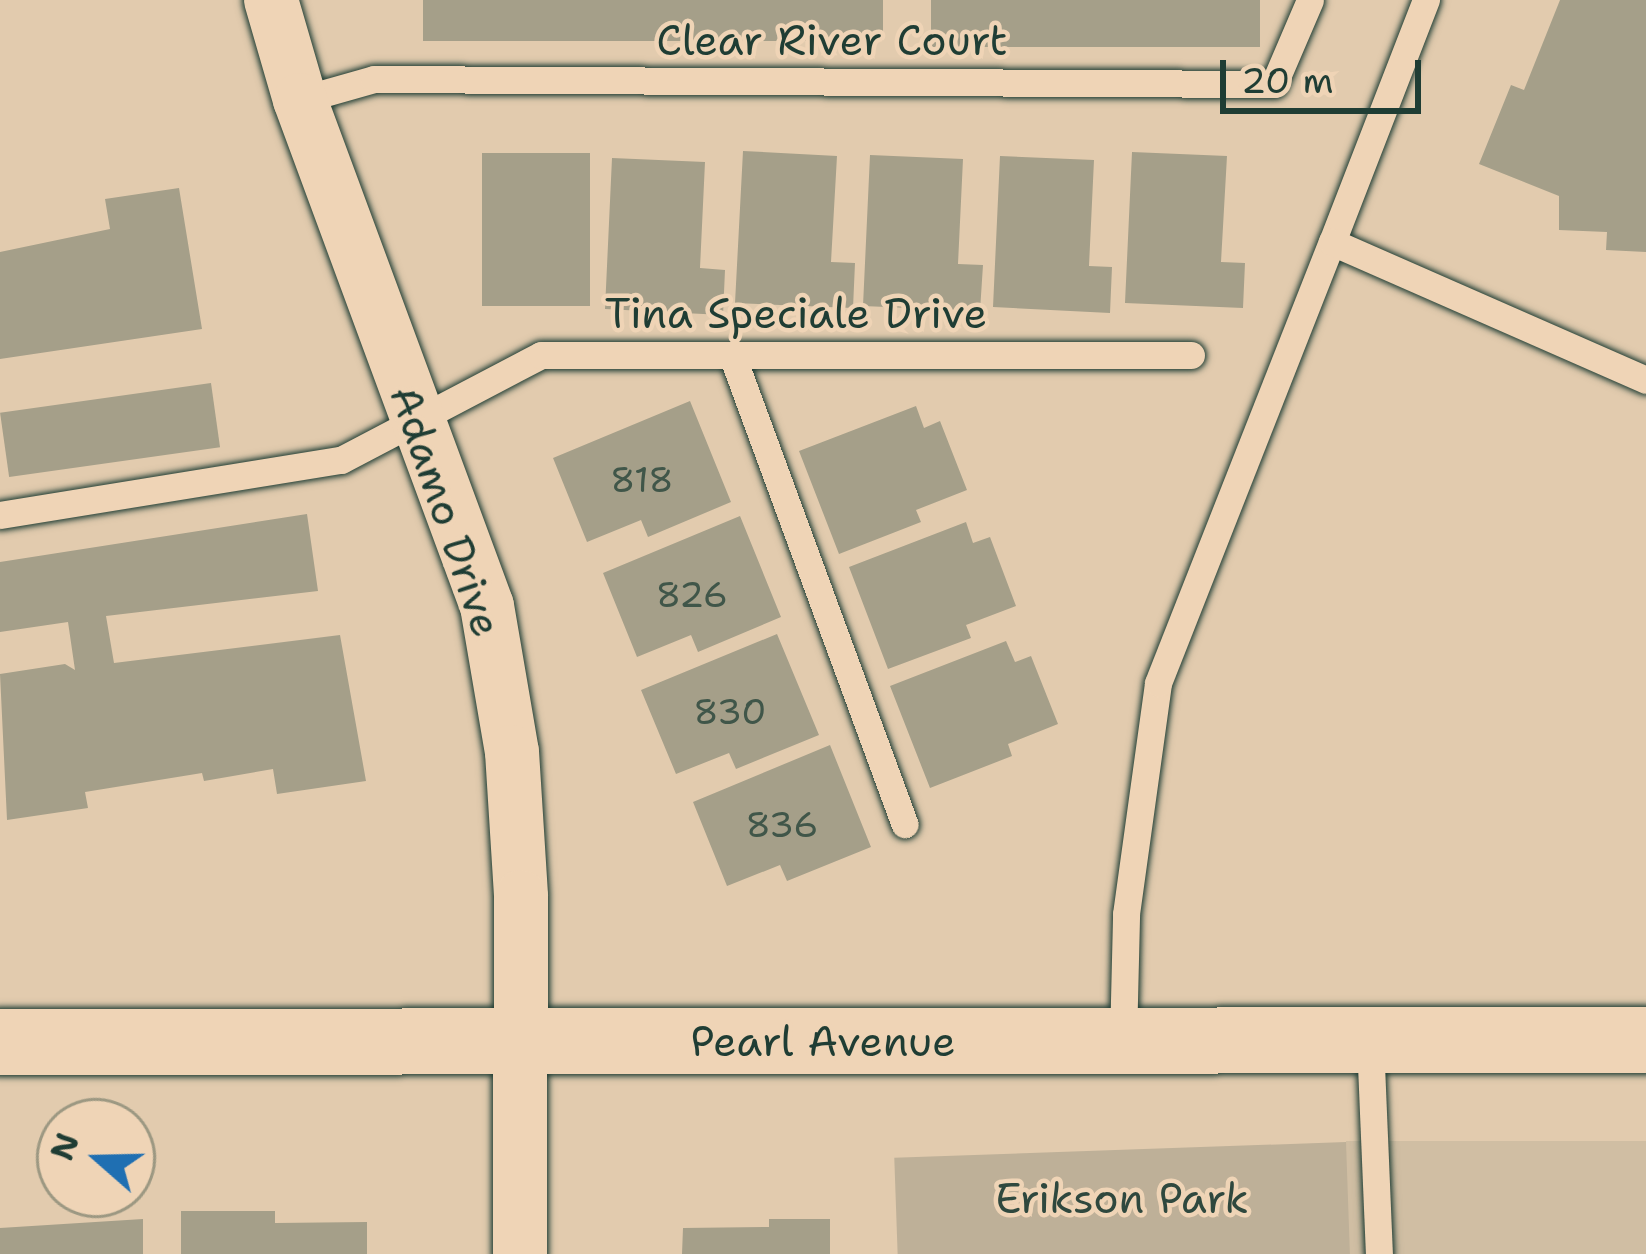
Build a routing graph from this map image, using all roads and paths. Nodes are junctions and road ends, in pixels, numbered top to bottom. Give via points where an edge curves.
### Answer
1 (271, 0) edge
2 (1310, 0) edge
3 (1426, 0) edge
4 (300, 100) junction
5 (1332, 242) junction
6 (732, 355) junction
7 (1191, 355) dead end
8 (1646, 380) edge
9 (417, 421) junction
10 (0, 515) edge
11 (904, 824) dead end
12 (1646, 1040) edge
13 (520, 1041) junction
14 (1123, 1041) junction
15 (1370, 1041) junction
16 (0, 1042) edge
17 (520, 1254) edge
18 (1378, 1254) edge

1 - 4 street, Adamo Drive
2 - 4 lane, Clear River Court via 1274,84 374,79
3 - 5 lane
4 - 9 street, Adamo Drive
5 - 8 lane
5 - 14 lane via 1158,683 1126,914
6 - 7 lane, Tina Speciale Drive
6 - 9 lane, Tina Speciale Drive via 541,355
6 - 11 lane
9 - 10 lane, Tina Speciale Drive via 341,460
9 - 13 street, Adamo Drive via 487,606 512,752
12 - 15 street, Pearl Avenue
13 - 14 street, Pearl Avenue
13 - 16 street, Pearl Avenue
13 - 17 street, Adamo Drive
14 - 15 street, Pearl Avenue
15 - 18 lane

